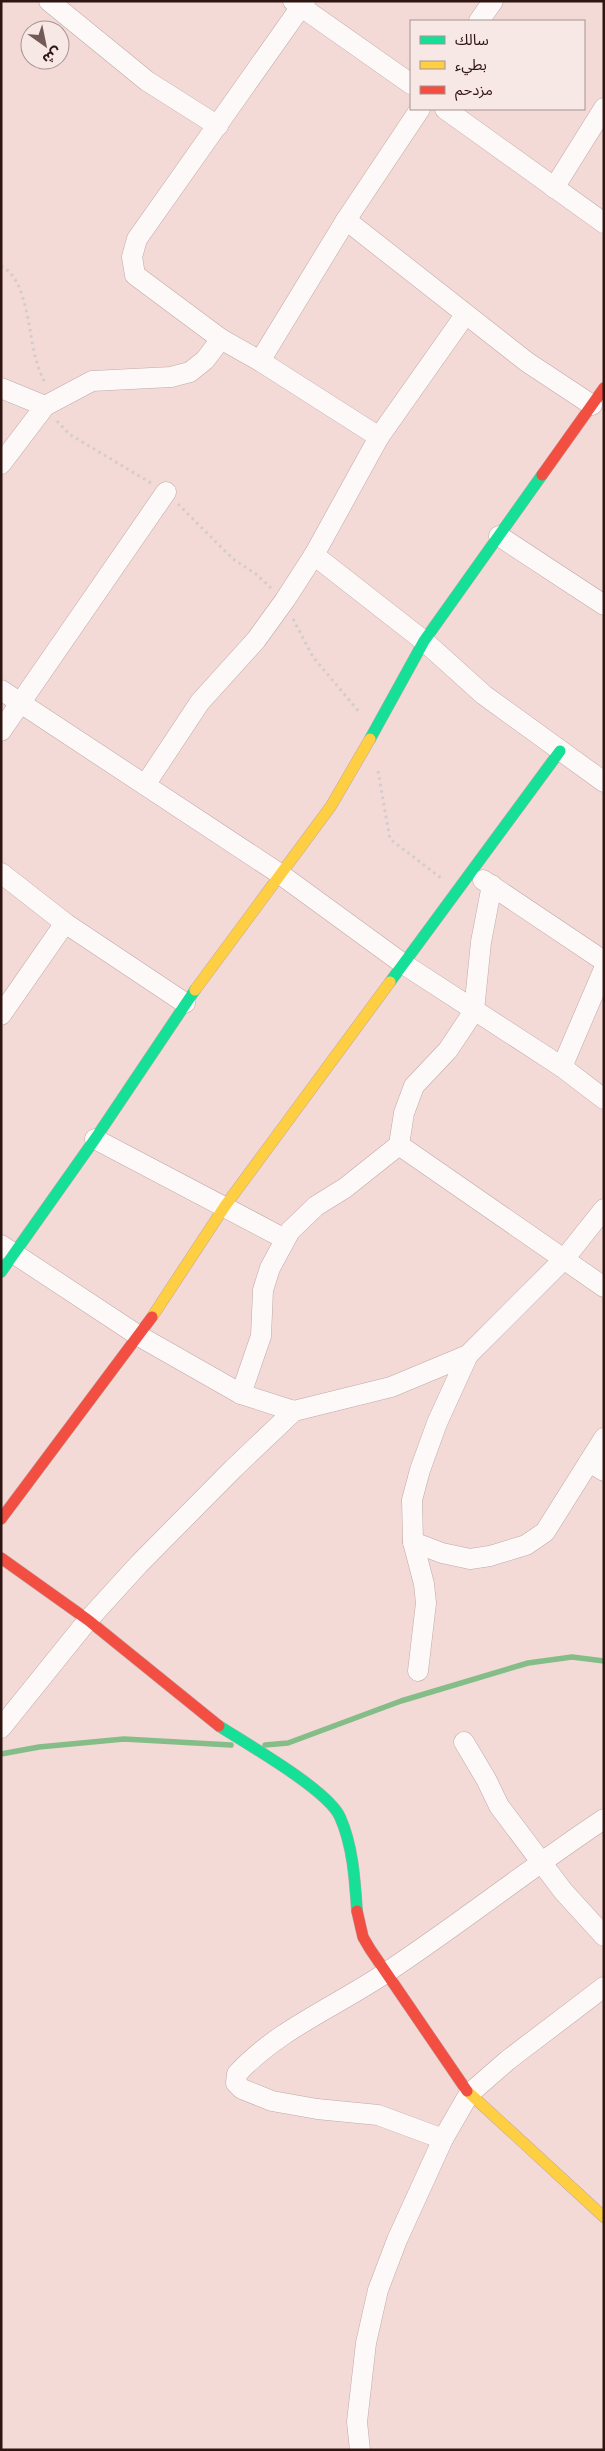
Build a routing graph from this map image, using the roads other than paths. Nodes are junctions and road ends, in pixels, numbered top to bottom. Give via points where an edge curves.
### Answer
1 (50, 1) edge
2 (493, 1) edge
3 (300, 3) edge
4 (480, 20) edge
5 (410, 83) edge
6 (604, 108) edge
7 (419, 110) edge
8 (446, 110) edge
9 (218, 126) junction
10 (554, 188) junction
11 (346, 220) junction
12 (604, 222) edge
13 (465, 316) junction
14 (221, 339) junction
15 (260, 361) junction
16 (1, 388) edge
17 (604, 388) edge
18 (49, 404) junction
19 (592, 405) junction
20 (379, 437) junction
21 (1, 464) edge
22 (166, 492) road end
23 (499, 536) junction
24 (314, 555) junction
25 (604, 605) edge
26 (424, 641) junction
27 (1, 690) edge
28 (20, 704) junction
29 (1, 731) edge
30 (560, 751) junction
31 (604, 782) edge
32 (145, 785) junction
33 (1, 873) edge
34 (469, 873) junction
35 (280, 874) junction
36 (492, 885) junction
37 (65, 923) junction
38 (604, 960) edge
39 (402, 963) junction
40 (604, 969) edge
41 (185, 1003) junction
42 (474, 1011) junction
43 (1, 1014) edge
44 (562, 1067) junction
45 (604, 1099) edge
46 (95, 1139) junction
47 (399, 1145) junction
48 (225, 1206) junction
49 (604, 1209) edge
50 (285, 1239) junction
51 (8, 1250) edge
52 (564, 1258) junction
53 (1, 1272) edge
54 (604, 1287) edge
55 (138, 1336) junction
56 (468, 1355) junction
57 (241, 1394) junction
58 (294, 1411) junction
59 (604, 1438) edge
60 (596, 1467) edge
61 (1, 1519) edge
62 (413, 1542) junction
63 (1, 1558) edge
64 (88, 1620) junction
65 (418, 1671) dead end
66 (1, 1728) edge
67 (464, 1742) dead end
68 (604, 1819) edge
69 (541, 1860) junction
70 (604, 1936) edge
71 (387, 1973) junction
72 (604, 1987) edge
73 (469, 2094) junction
74 (443, 2139) junction
75 (604, 2217) edge
76 (360, 2450) edge

1 - 9 street via 147,81
2 - 4 street
3 - 5 street
3 - 9 street
6 - 10 street
7 - 11 street
8 - 10 street
9 - 14 street via 137,239 132,257 135,275
10 - 12 street
11 - 13 street
11 - 15 street
13 - 19 street
13 - 20 street
14 - 15 street
14 - 18 street via 205,360 190,372 171,377 92,381
15 - 20 street
16 - 18 street
17 - 19 street
18 - 21 street
19 - 23 street
20 - 24 street
22 - 28 street
23 - 25 street
23 - 26 street
24 - 26 street
24 - 32 street via 256,640 200,702
26 - 30 street via 484,695
26 - 35 street via 330,806
27 - 28 street
28 - 29 street
28 - 32 street
30 - 31 street
30 - 34 street
32 - 35 street
33 - 37 street
34 - 36 street
34 - 39 street
35 - 39 street
35 - 41 street
36 - 38 street
36 - 42 street via 481,942
37 - 41 street
37 - 43 street
39 - 42 street
39 - 48 street
40 - 44 street
41 - 46 street
42 - 44 street
42 - 47 street via 448,1050 414,1086 404,1113
44 - 45 street
46 - 48 street
46 - 51 street
47 - 50 street via 346,1188 316,1206
47 - 52 street
48 - 50 street
48 - 55 street
49 - 52 street
50 - 57 street via 263,1290 261,1336
51 - 53 street
51 - 55 street
52 - 54 street
52 - 56 street
55 - 57 street
55 - 61 street
56 - 58 street via 391,1387
56 - 62 street via 420,1470 412,1500
57 - 58 street
58 - 64 street via 185,1516
59 - 60 street
60 - 62 street via 546,1532 526,1545 470,1559
62 - 65 street via 426,1603
63 - 64 street
64 - 66 street
64 - 71 street via 206,1717 329,1800 345,1831 363,1937
67 - 69 street via 500,1806
68 - 69 street
69 - 70 street via 563,1891
69 - 71 street
71 - 73 street
71 - 74 street via 271,2043 237,2074 236,2083 242,2089 272,2101 378,2115
72 - 73 street via 515,2054
73 - 74 street
73 - 75 street via 532,2148
74 - 76 street via 378,2290 366,2343 357,2422

